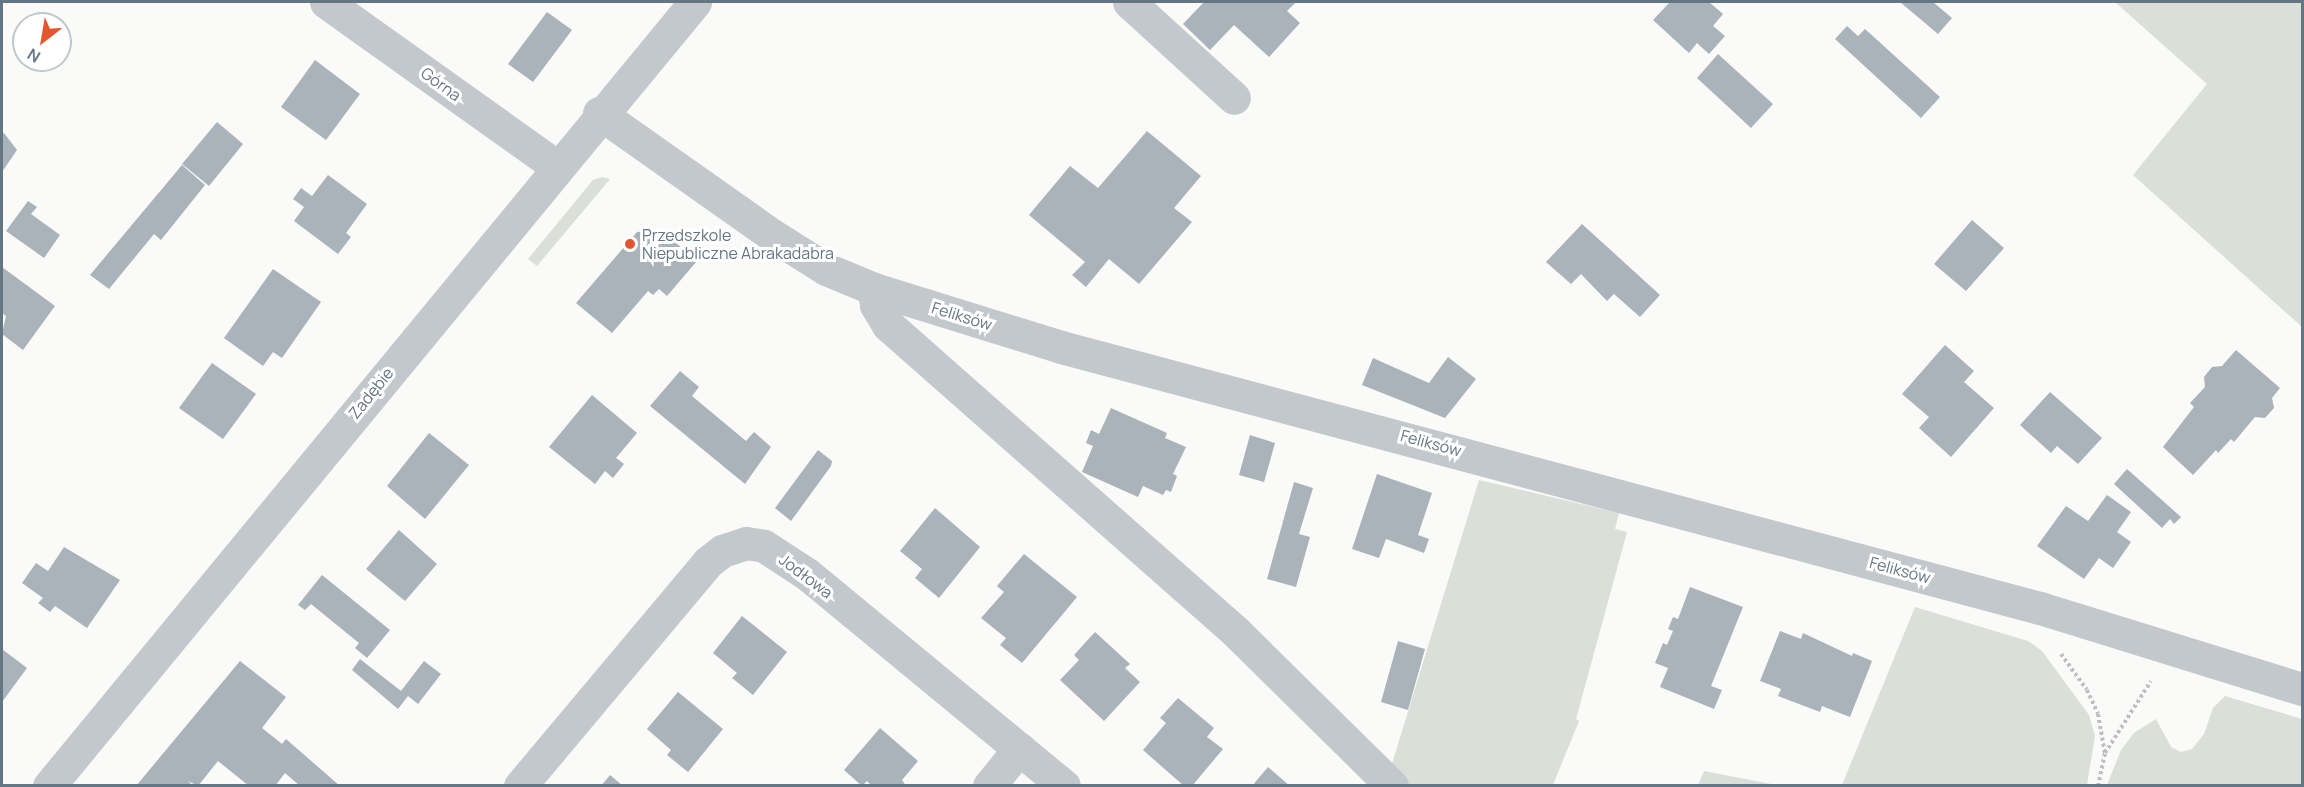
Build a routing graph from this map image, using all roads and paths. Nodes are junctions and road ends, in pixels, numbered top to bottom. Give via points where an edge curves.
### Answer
1 (326, 2) edge
2 (694, 2) edge
3 (1129, 2) edge
4 (1234, 98) dead end
5 (599, 113) junction
6 (556, 166) junction
7 (873, 289) junction
8 (2040, 608) junction
9 (2161, 646) junction
10 (2302, 689) edge
11 (1019, 749) junction
12 (2105, 753) junction
13 (49, 786) edge
14 (520, 786) edge
15 (989, 786) edge
16 (1064, 786) edge
17 (1392, 786) edge
18 (2098, 786) edge

1 - 6 street, Górna
2 - 5 street, Zadębie
3 - 4 street
5 - 6 street, Zadębie
5 - 7 street, Feliksów via 772,235 826,269
6 - 13 street, Zadębie
7 - 8 street, Feliksów via 1061,347
7 - 17 street via 876,305 888,325 1238,633
8 - 9 street, Feliksów
8 - 12 path via 2050,639 2087,690 2103,731
9 - 10 street, Feliksów
9 - 12 path via 2144,696
11 - 14 street, Jodłowa via 807,574 764,546 746,543 722,551 708,562
11 - 15 street
11 - 16 street, Jodłowa
12 - 18 path

